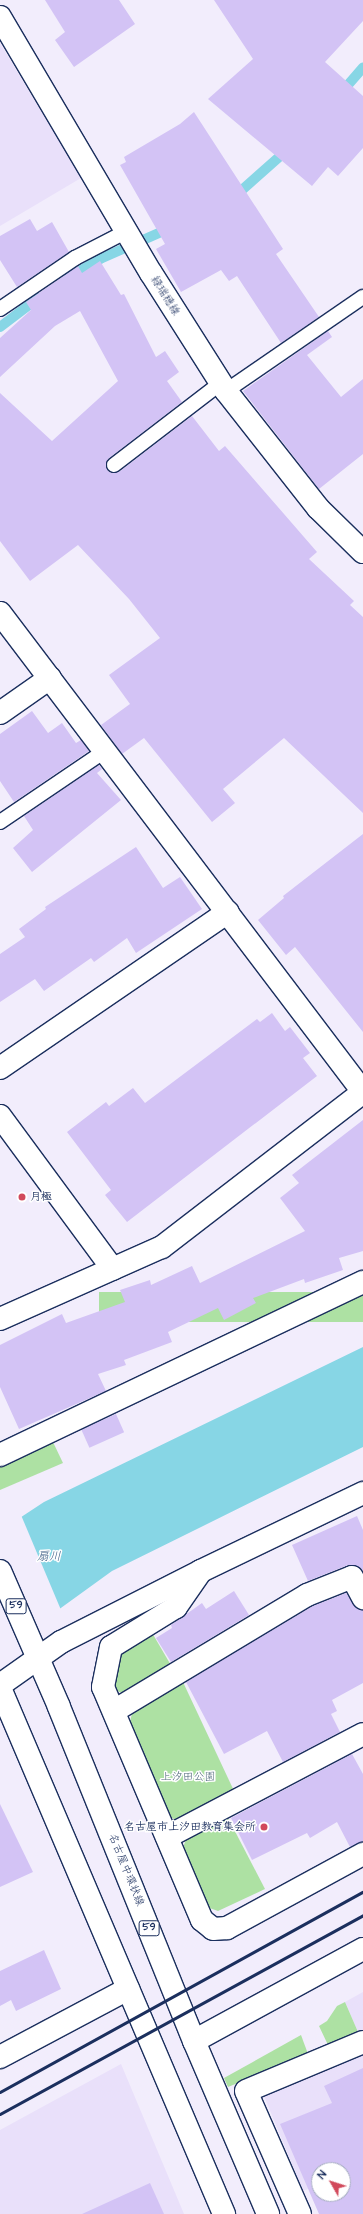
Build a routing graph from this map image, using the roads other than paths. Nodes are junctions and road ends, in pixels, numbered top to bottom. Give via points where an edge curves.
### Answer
1 (0, 17) edge
2 (131, 239) junction
3 (363, 297) edge
4 (0, 309) edge
5 (223, 387) junction
6 (114, 465) dead end
7 (363, 552) edge
8 (0, 613) edge
9 (50, 678) junction
10 (0, 713) edge
11 (106, 751) junction
12 (0, 822) edge
13 (228, 912) junction
14 (0, 1068) edge
15 (363, 1092) edge
16 (0, 1116) edge
17 (113, 1269) junction
18 (363, 1282) edge
19 (0, 1319) edge
20 (0, 1455) edge
21 (363, 1493) edge
22 (201, 1570) junction
23 (0, 1571) edge
24 (363, 1598) edge
25 (34, 1650) junction
26 (0, 1684) edge
27 (0, 1688) edge
28 (114, 1711) junction
29 (363, 1734) edge
30 (168, 1837) junction
31 (363, 1854) edge
32 (363, 1950) edge
33 (128, 1989) junction
34 (194, 2041) junction
35 (363, 2042) edge
36 (0, 2057) edge
37 (224, 2214) edge
38 (268, 2214) edge
39 (300, 2214) edge

1 - 2 street, 緑瑞穂線
2 - 4 lane via 75,258
2 - 5 street, 緑瑞穂線
3 - 5 lane
5 - 6 lane
5 - 7 street, 緑瑞穂線 via 318,508
8 - 9 street
9 - 10 street
9 - 11 street
11 - 12 lane
11 - 13 street
13 - 14 street
13 - 15 street
15 - 17 street via 162,1247
16 - 17 street
17 - 19 street
18 - 20 street
21 - 22 street
22 - 25 street via 61,1642
22 - 28 street via 176,1606 111,1647 103,1687
23 - 25 street, 名古屋中環状線 / 59
24 - 28 street via 352,1577 307,1595
25 - 26 street
25 - 34 street, 名古屋中環状線 / 59
27 - 33 street
28 - 30 street
29 - 30 street
30 - 31 street via 196,1909 202,1920 213,1929 228,1928
32 - 34 street
33 - 36 street
33 - 37 street
34 - 38 street, 名古屋中環状線 / 59
35 - 39 street via 246,2091

